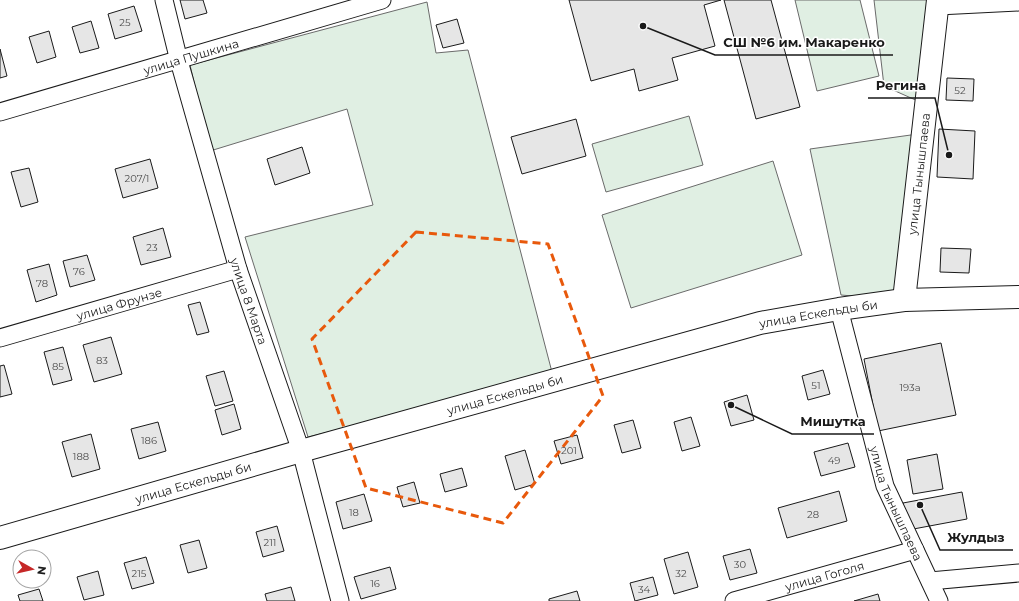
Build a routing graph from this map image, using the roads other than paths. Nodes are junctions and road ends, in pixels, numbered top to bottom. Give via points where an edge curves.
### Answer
1 (164, 0) edge
2 (382, 0) edge
3 (1019, 2) edge
4 (938, 3) edge
5 (179, 61) junction
6 (0, 112) edge
7 (238, 269) junction
8 (1019, 297) edge
9 (904, 300) junction
10 (839, 309) junction
11 (0, 338) edge
12 (301, 451) junction
13 (0, 538) edge
14 (914, 550) junction
15 (1019, 573) edge
16 (930, 581) junction
17 (340, 601) edge
18 (734, 601) edge
19 (939, 601) edge

1 - 5 street, улица 8 Марта
2 - 5 street, улица Пушкина
3 - 4 street
4 - 9 street, улица Тынышпаева
5 - 6 street, улица Пушкина
5 - 7 street, улица 8 Марта
7 - 11 street, улица Фрунзе
7 - 12 street, улица 8 Марта
8 - 9 street, улица Ескельды би
9 - 10 street, улица Ескельды би
10 - 12 street, улица Ескельды би via 760,323
10 - 14 street, улица Тынышпаева via 885,486
12 - 13 street, улица Ескельды би
12 - 17 street, улица 8 Марта
14 - 16 street, улица Тынышпаева
14 - 18 street, улица Гоголя
15 - 16 street
16 - 19 street, улица Тынышпаева

